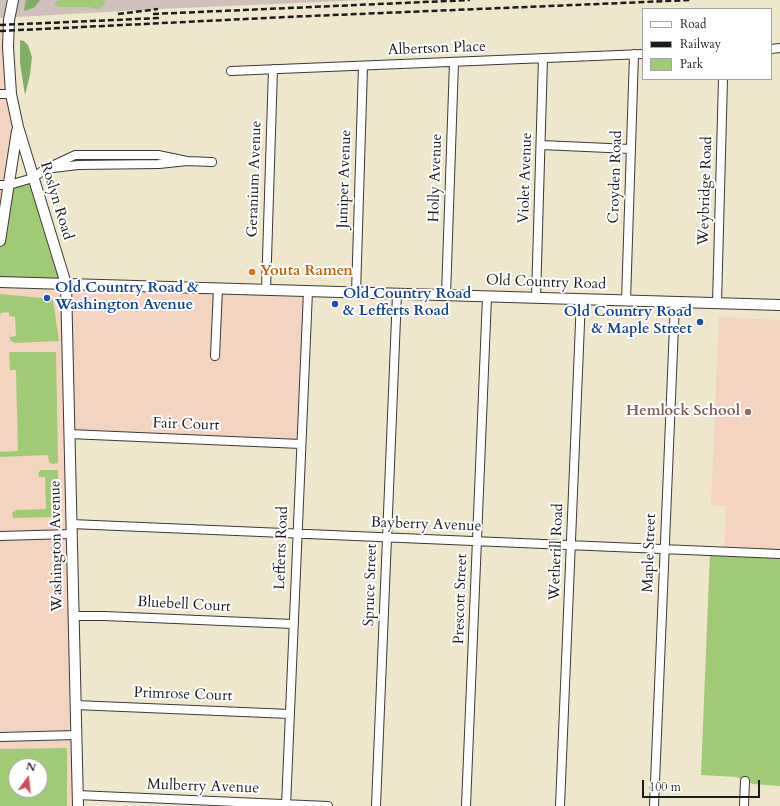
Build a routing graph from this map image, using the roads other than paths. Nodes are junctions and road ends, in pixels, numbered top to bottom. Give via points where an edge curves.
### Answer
1 (12, 0) edge
2 (634, 54) junction
3 (642, 54) edge
4 (543, 58) junction
5 (454, 62) junction
6 (363, 66) junction
7 (273, 69) junction
8 (231, 71) dead end
9 (723, 80) edge
10 (0, 94) edge
11 (11, 94) junction
12 (18, 127) junction
13 (541, 145) junction
14 (631, 149) junction
15 (212, 162) dead end
16 (33, 178) junction
17 (4, 185) edge
18 (0, 241) edge
19 (0, 282) edge
20 (66, 284) junction
21 (218, 288) junction
22 (266, 290) junction
23 (308, 291) junction
24 (356, 293) junction
25 (397, 294) junction
26 (446, 295) junction
27 (487, 297) junction
28 (536, 298) junction
29 (581, 299) junction
30 (626, 300) junction
31 (675, 302) junction
32 (717, 303) junction
33 (780, 305) edge
34 (215, 356) dead end
35 (69, 434) junction
36 (301, 444) junction
37 (71, 529) junction
38 (297, 534) junction
39 (0, 536) edge
40 (387, 538) junction
41 (478, 542) junction
42 (571, 546) junction
43 (665, 549) junction
44 (780, 554) edge
45 (73, 616) junction
46 (293, 624) junction
47 (76, 705) junction
48 (290, 714) junction
49 (76, 735) junction
50 (0, 737) edge
51 (745, 781) dead end
52 (78, 795) junction
53 (286, 805) edge
54 (78, 806) edge
55 (328, 806) edge
56 (376, 806) edge
57 (466, 806) edge
58 (560, 806) edge
59 (654, 806) edge
60 (744, 806) edge

1 - 11 main road, Roslyn Road via 8,47
2 - 3 street, Albertson Place
2 - 4 street, Albertson Place
2 - 14 street, Croyden Road
4 - 5 street, Albertson Place
4 - 13 street, Violet Avenue
5 - 6 street, Albertson Place
5 - 26 street, Holly Avenue
6 - 7 street, Albertson Place
6 - 24 street, Juniper Avenue
7 - 8 street, Albertson Place
7 - 22 street, Geranium Avenue
9 - 32 street, Weybridge Road
10 - 11 street
11 - 12 main road, Roslyn Road
12 - 16 main road, Roslyn Road
12 - 17 main road, Roslyn Road
13 - 14 street
13 - 28 street, Violet Avenue
14 - 30 street, Croyden Road
15 - 16 street via 78,165 45,169
16 - 17 street
16 - 20 main road, Roslyn Road
17 - 18 main road, Roslyn Road
19 - 20 main road, Old Country Road
20 - 21 main road, Old Country Road
20 - 35 main road, Washington Avenue
21 - 22 main road, Old Country Road
21 - 34 street
22 - 23 main road, Old Country Road
23 - 24 main road, Old Country Road
23 - 36 street, Lefferts Road
24 - 25 main road, Old Country Road
25 - 26 main road, Old Country Road
25 - 40 street, Spruce Street
26 - 27 main road, Old Country Road
27 - 28 main road, Old Country Road
27 - 41 street, Prescott Street
28 - 29 main road, Old Country Road
29 - 30 main road, Old Country Road
29 - 42 street, Wetherill Road
30 - 31 main road, Old Country Road
31 - 32 main road, Old Country Road
31 - 43 street, Maple Street
32 - 33 main road, Old Country Road
35 - 36 street, Fair Court
35 - 37 main road, Washington Avenue
36 - 38 street, Lefferts Road
37 - 38 street, Bayberry Avenue
37 - 39 street, Bayberry Avenue
37 - 45 main road, Washington Avenue
38 - 40 street, Bayberry Avenue
38 - 46 street, Lefferts Road
40 - 41 street, Bayberry Avenue
40 - 56 street, Spruce Street
41 - 42 street, Bayberry Avenue
41 - 57 street, Prescott Street
42 - 43 street, Bayberry Avenue
42 - 58 street, Wetherill Road
43 - 44 street, Bayberry Avenue
43 - 59 street, Maple Street
45 - 46 street, Bluebell Court
45 - 47 main road, Washington Avenue
46 - 48 street, Lefferts Road
47 - 48 street, Primrose Court
47 - 49 main road, Washington Avenue
48 - 53 street, Lefferts Road
49 - 50 street
49 - 52 main road, Washington Avenue
51 - 60 street
52 - 53 street, Mulberry Avenue
52 - 54 main road, Washington Avenue
53 - 55 street, Mulberry Avenue

